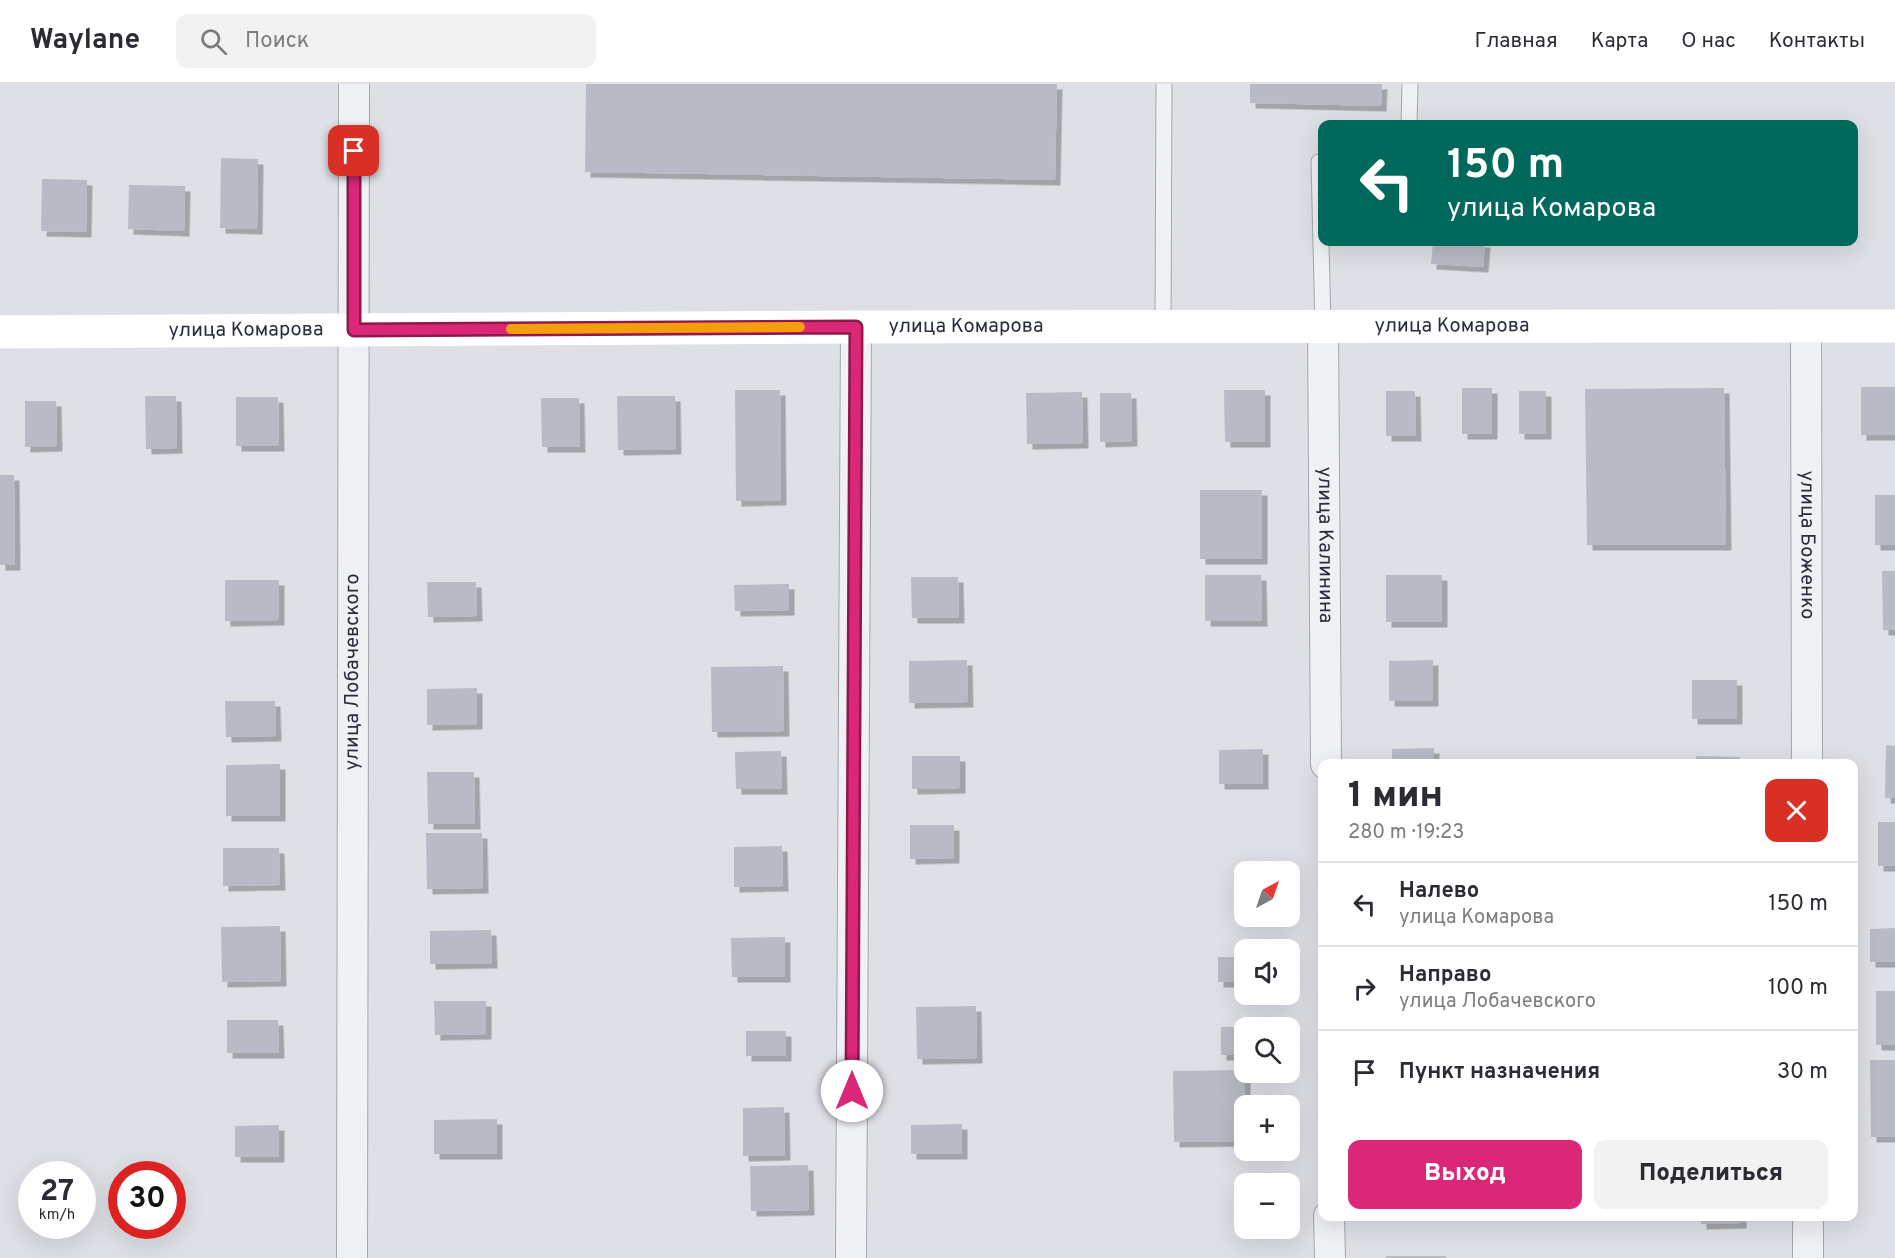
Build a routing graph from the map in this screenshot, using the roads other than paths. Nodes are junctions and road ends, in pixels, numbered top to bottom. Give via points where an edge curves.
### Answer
1 (354, 84) edge
2 (1164, 84) edge
3 (1410, 84) edge
4 (1409, 120) edge
5 (1321, 246) edge
6 (1163, 326) junction
7 (1323, 326) junction
8 (1895, 326) edge
9 (856, 327) junction
10 (1806, 327) junction
11 (354, 330) junction
12 (0, 332) edge
13 (1326, 759) edge
14 (1807, 759) edge
15 (1329, 1221) edge
16 (1808, 1221) edge
17 (352, 1258) edge
18 (851, 1258) edge
19 (1330, 1258) edge
20 (1808, 1258) edge

1 - 11 street, улица Лобачевского
2 - 6 lane
3 - 4 lane
5 - 7 lane
6 - 7 main road, улица Комарова
6 - 9 main road, улица Комарова
7 - 10 main road, улица Комарова
7 - 13 street, улица Калинина
8 - 10 main road, улица Комарова
9 - 11 main road, улица Комарова
9 - 18 street
10 - 14 street, улица Боженко
11 - 12 main road, улица Комарова
11 - 17 street, улица Лобачевского
15 - 19 street
16 - 20 street

